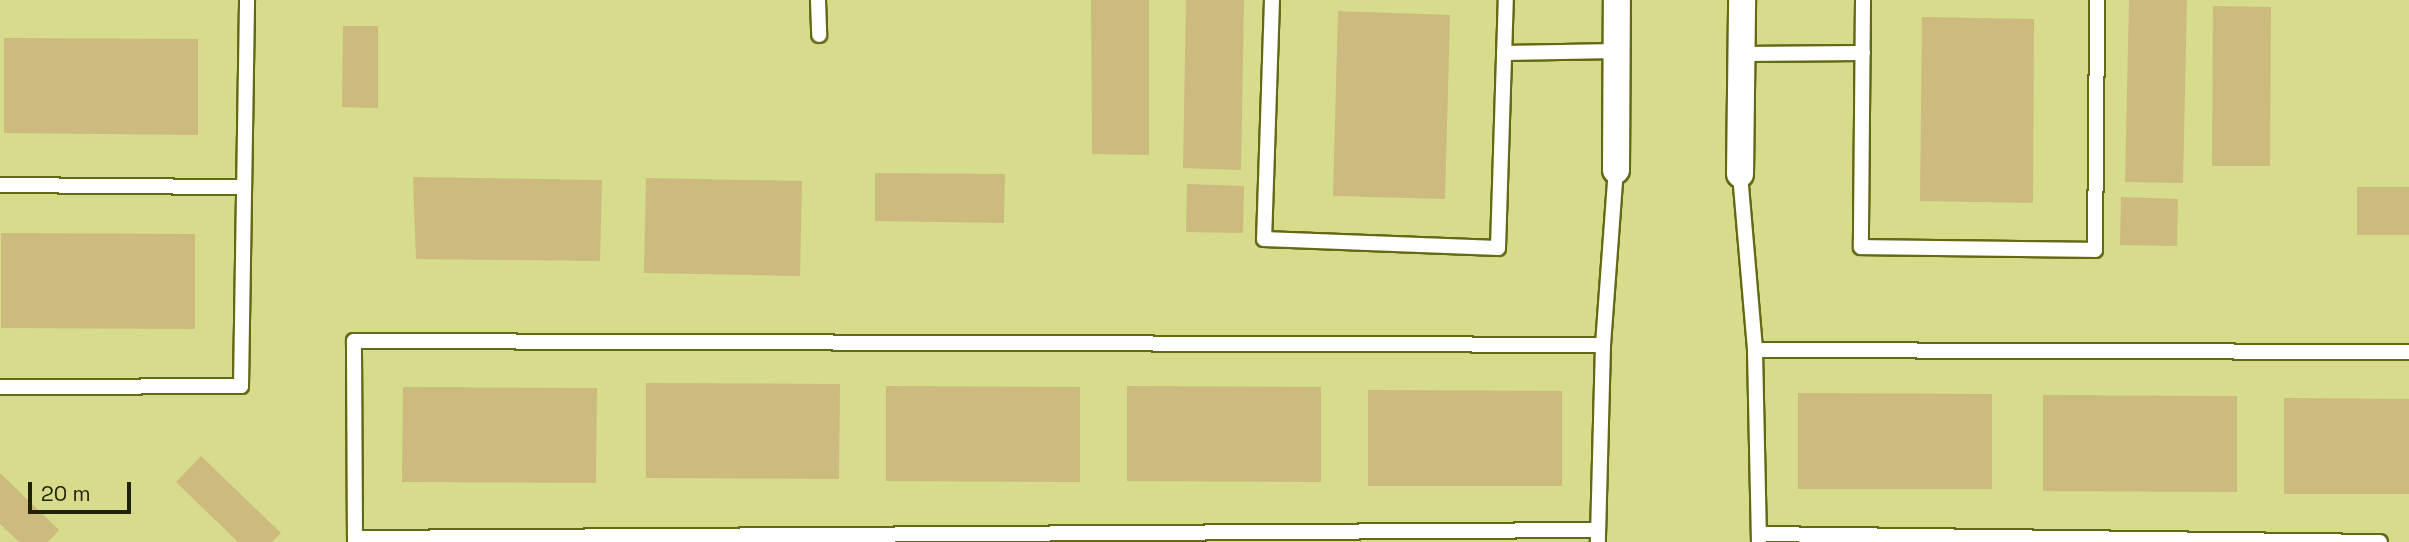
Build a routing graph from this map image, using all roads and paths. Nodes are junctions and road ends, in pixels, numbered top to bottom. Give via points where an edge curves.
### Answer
1 (247, 0) edge
2 (818, 0) edge
3 (1272, 0) edge
4 (1506, 0) edge
5 (1617, 0) edge
6 (1742, 0) edge
7 (1863, 0) edge
8 (2097, 0) edge
9 (819, 35) dead end
10 (1617, 51) junction
11 (1504, 53) junction
12 (1863, 53) junction
13 (1741, 54) junction
14 (1616, 170) joint
15 (1740, 174) joint
16 (0, 185) edge
17 (241, 187) junction
18 (1603, 345) junction
19 (1755, 350) junction
20 (2409, 352) edge
21 (0, 387) edge
22 (1598, 536) edge
23 (1759, 538) edge
24 (355, 540) edge
25 (2380, 542) edge

1 - 17 lane
2 - 9 lane
3 - 11 lane via 1264,239 1497,248
4 - 11 lane
5 - 10 street
6 - 13 street
7 - 12 lane
8 - 12 lane via 2095,250 1861,247
10 - 11 lane
10 - 14 street
12 - 13 lane
13 - 15 street
14 - 18 lane
15 - 19 lane
16 - 17 lane
17 - 21 lane via 241,386
18 - 22 lane
18 - 24 lane via 354,341
19 - 20 lane
19 - 23 lane
22 - 24 lane
23 - 25 lane

